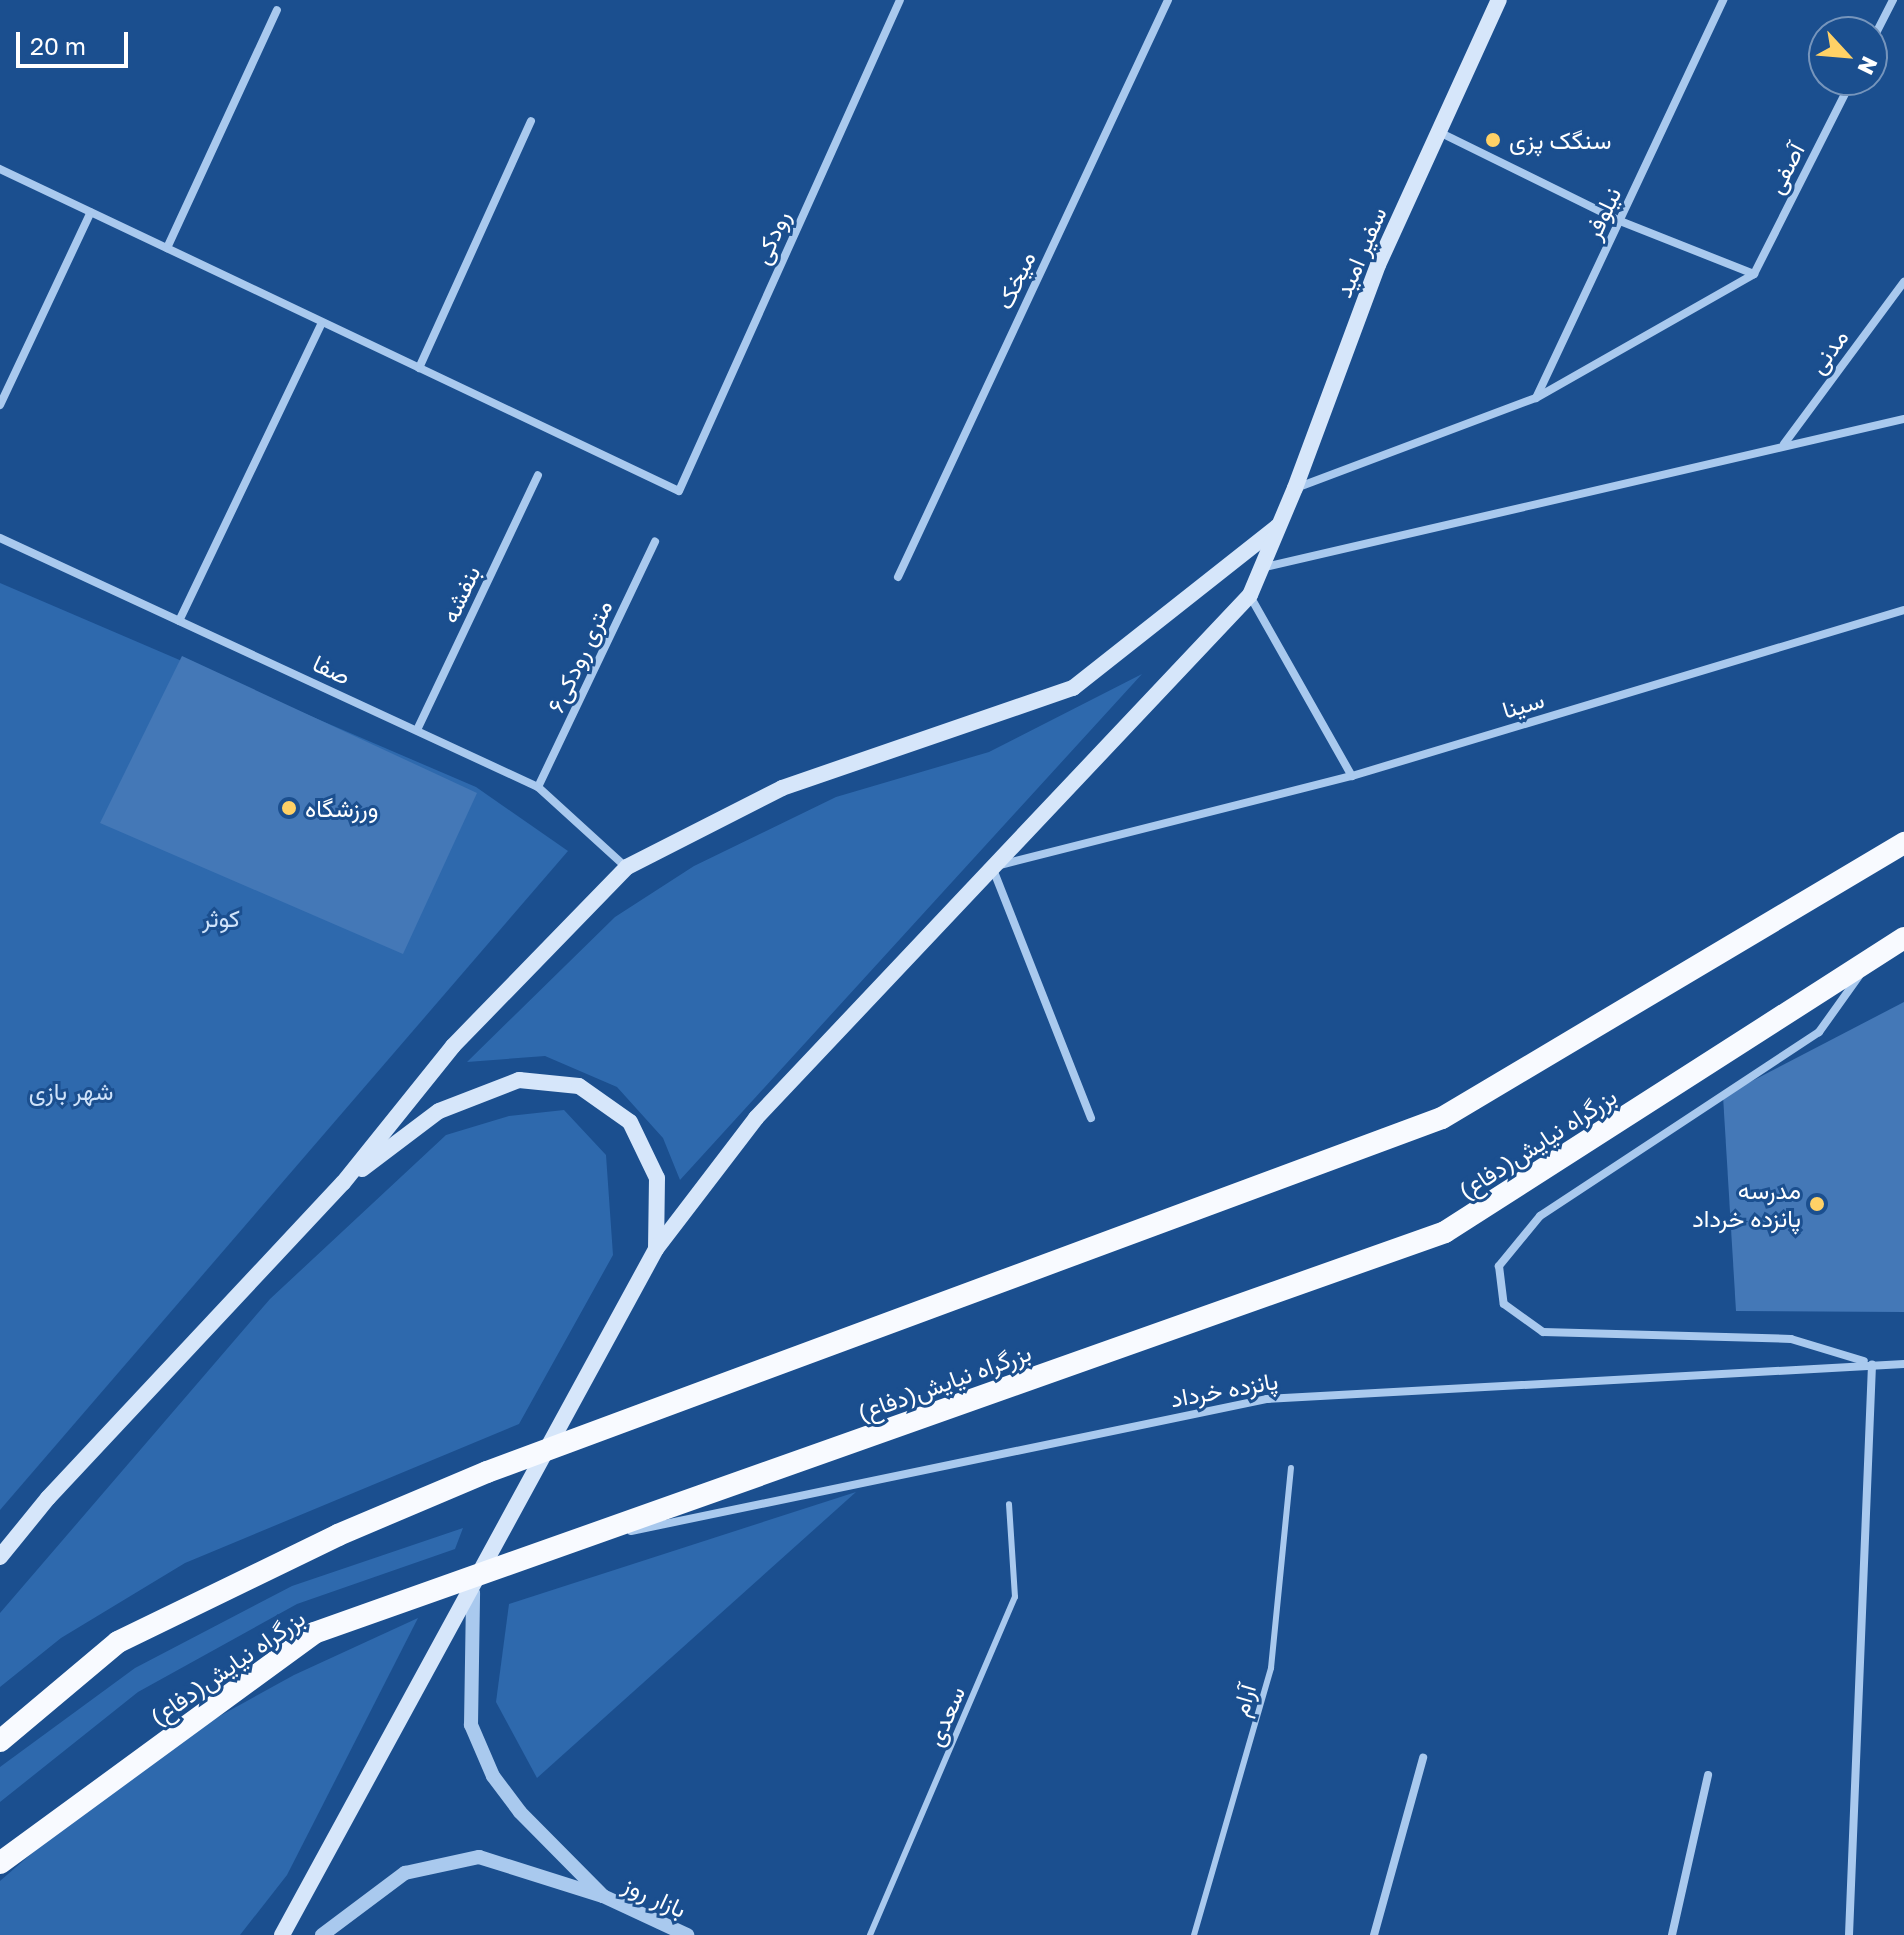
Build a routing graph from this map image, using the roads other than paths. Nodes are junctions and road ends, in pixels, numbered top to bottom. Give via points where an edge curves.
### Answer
1 (900, 0) edge
2 (1168, 0) edge
3 (1499, 0) edge
4 (1723, 0) edge
5 (277, 10) dead end
6 (1844, 96) edge
7 (531, 121) dead end
8 (1439, 132) junction
9 (0, 169) edge
10 (91, 212) junction
11 (1620, 221) junction
12 (167, 248) junction
13 (1754, 274) junction
14 (1904, 282) edge
15 (322, 322) junction
16 (419, 368) junction
17 (1536, 398) junction
18 (0, 405) edge
19 (1904, 419) edge
20 (1784, 444) junction
21 (538, 475) dead end
22 (1295, 488) junction
23 (1277, 527) junction
24 (0, 538) edge
25 (655, 542) dead end
26 (1265, 567) junction
27 (898, 577) dead end
28 (1250, 595) junction
29 (1904, 610) edge
30 (179, 621) junction
31 (417, 730) junction
32 (1352, 776) junction
33 (538, 787) junction
34 (1904, 843) edge
35 (627, 867) junction
36 (992, 867) junction
37 (1904, 938) edge
38 (1871, 959) junction
39 (1091, 1118) dead end
40 (343, 1183) junction
41 (656, 1249) junction
42 (1872, 1364) junction
43 (1904, 1364) edge
44 (1291, 1468) dead end
45 (1009, 1504) dead end
46 (563, 1545) junction
47 (0, 1557) edge
48 (473, 1593) junction
49 (0, 1741) edge
50 (1423, 1758) dead end
51 (1708, 1775) dead end
52 (0, 1863) edge
53 (603, 1896) junction
54 (282, 1935) edge
55 (322, 1935) edge
56 (687, 1935) edge
57 (870, 1935) edge
58 (1194, 1935) edge
59 (1374, 1935) edge
60 (1672, 1935) edge
61 (1849, 1935) edge

1 - 16 street, رودکی via 679,491
2 - 27 street, میخک
3 - 8 main road, سفیر امید
4 - 11 street, نیلوفر
5 - 12 street
6 - 13 street, آصفی
7 - 16 street
8 - 11 street
8 - 22 main road, سفیر امید via 1378,265
9 - 10 street
10 - 12 street
10 - 18 street
11 - 13 street
11 - 17 street, نیلوفر
12 - 15 street
13 - 17 street
14 - 20 street, مدنی
15 - 16 street
15 - 30 street
17 - 22 street
19 - 20 street
20 - 26 street
21 - 31 street, بنفشه
22 - 23 main road, سفیر امید
23 - 26 main road, سفیر امید
23 - 35 main road via 1073,688 782,788
24 - 30 street, صفا
25 - 33 street, ۶متری رودکی
26 - 28 main road, سفیر امید
28 - 32 street
28 - 36 main road, سفیر امید
29 - 32 street, سینا
30 - 31 street, صفا
31 - 33 street, صفا
32 - 36 street, سینا
33 - 35 street, صفا
34 - 49 highway via 1442,1118 487,1472 351,1530 118,1642
35 - 40 main road via 453,1046
36 - 39 street
36 - 41 main road, سفیر امید via 756,1118
37 - 38 highway, بزرگراه نیایش(دفاع)
38 - 42 street via 1819,1032 1540,1216 1499,1266 1504,1304 1543,1332 1791,1339
38 - 46 highway, بزرگراه نیایش(دفاع) via 1445,1232
40 - 41 main road via 439,1111 519,1080 579,1086 630,1122 657,1178
40 - 47 main road via 48,1498
41 - 48 main road, سفیر امید
42 - 43 street, پانزده خرداد
42 - 46 street, پانزده خرداد via 1267,1399
42 - 61 street
44 - 58 lane, آرام via 1271,1668
45 - 57 lane, سعدی via 1015,1597
46 - 52 highway, بزرگراه نیایش(دفاع) via 314,1633
48 - 53 street via 471,1725 493,1776 520,1812
48 - 54 main road, سفیر امید
50 - 59 street
51 - 60 street
53 - 55 street via 479,1857 405,1873
53 - 56 street, بازار روز

